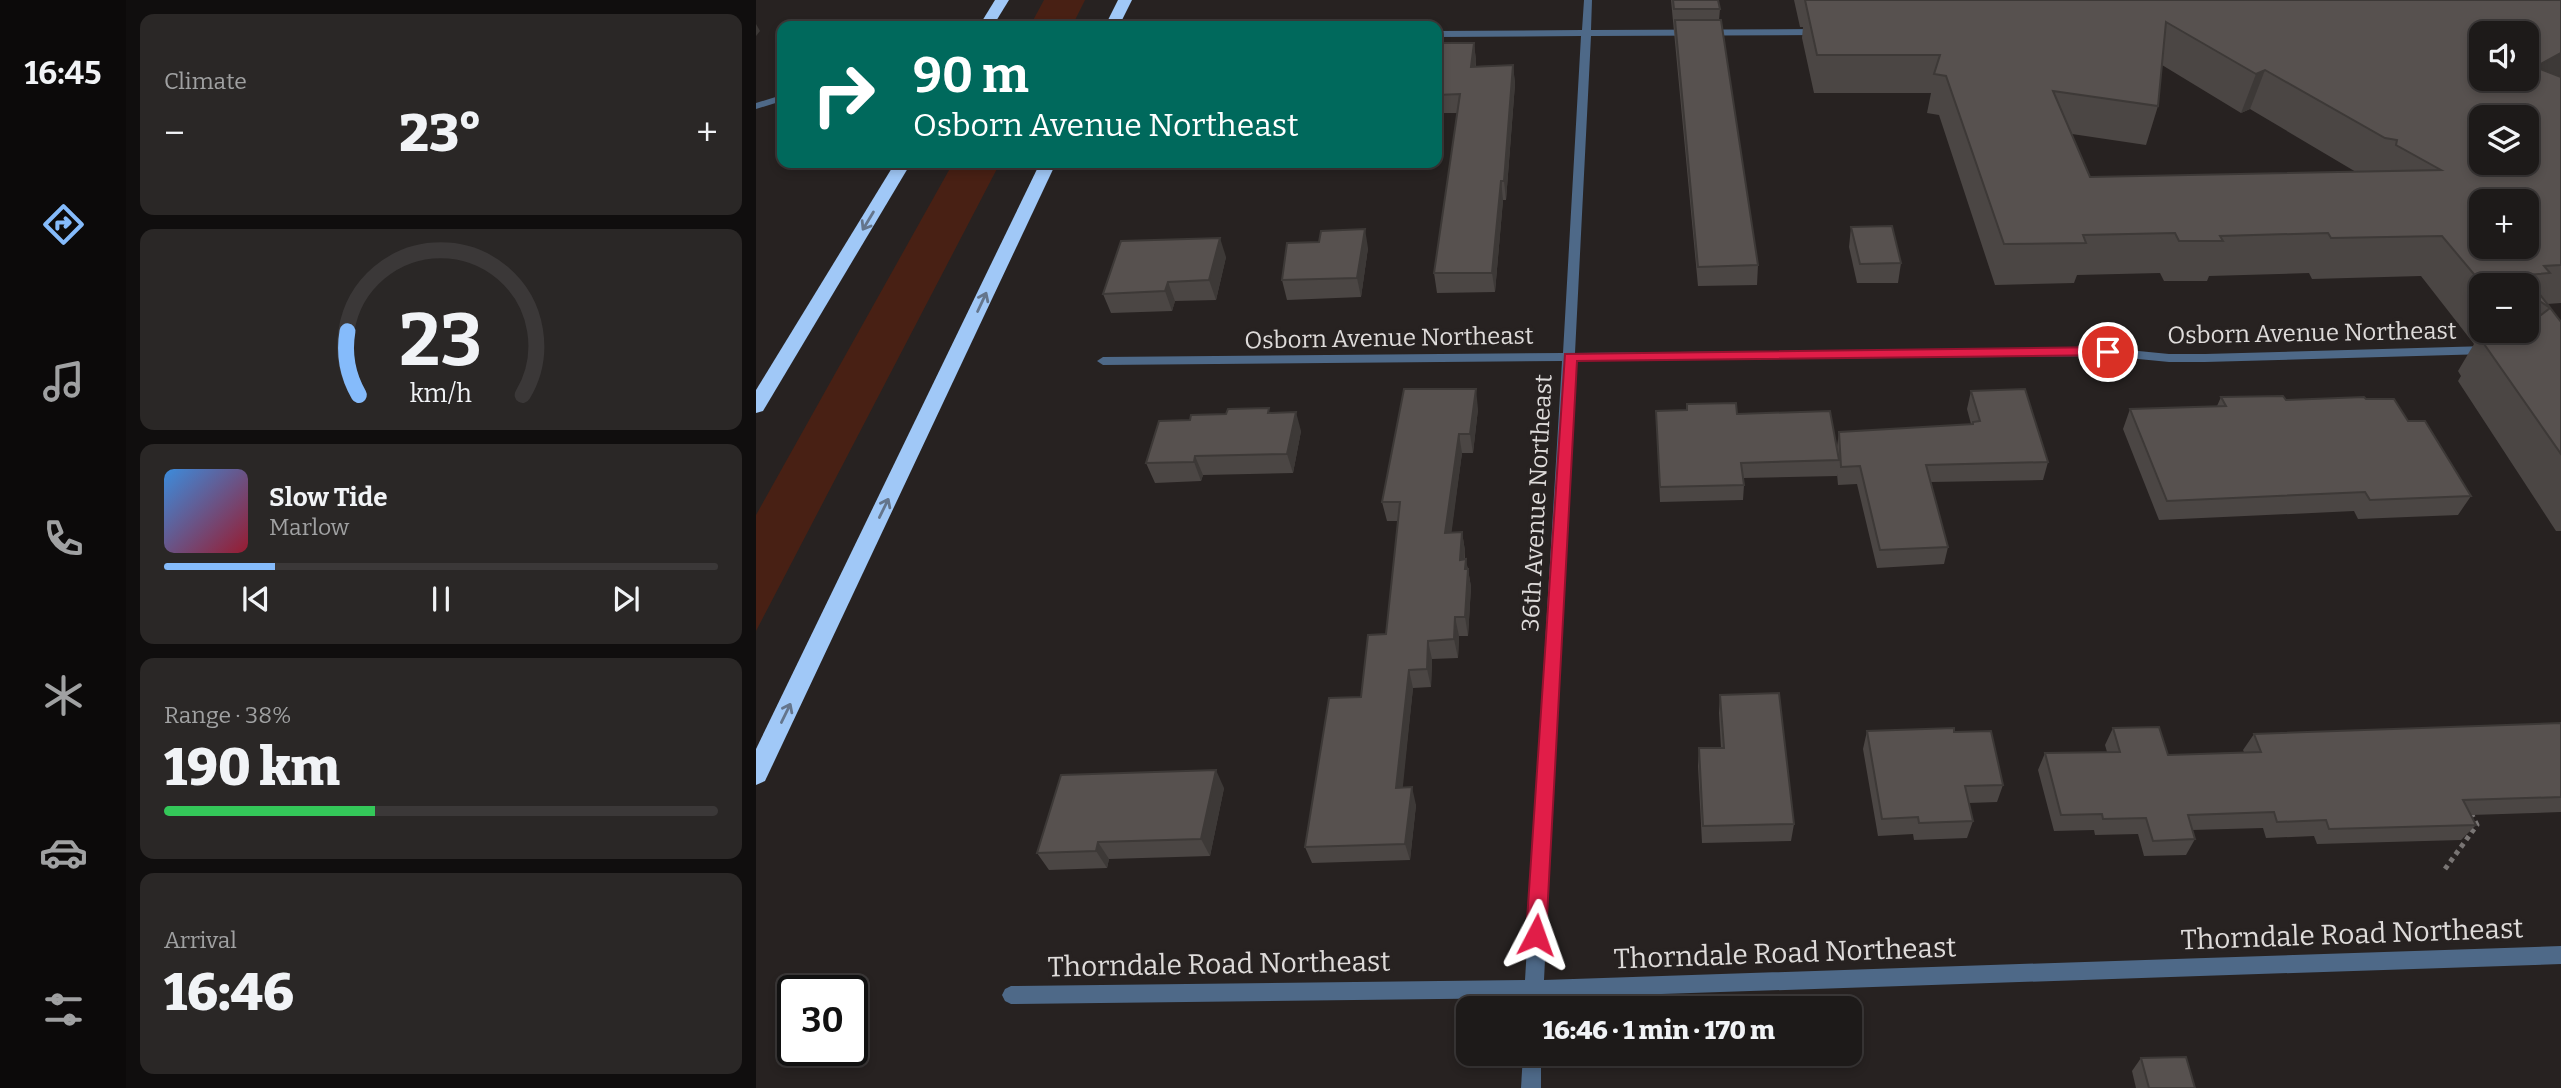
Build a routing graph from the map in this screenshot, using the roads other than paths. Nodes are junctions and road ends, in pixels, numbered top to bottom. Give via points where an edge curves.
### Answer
1 (1002, 0) edge
2 (1125, 0) edge
3 (1588, 0) edge
4 (989, 21) edge
5 (1114, 21) edge
6 (1826, 32) edge
7 (1588, 33) junction
8 (1442, 34) edge
9 (777, 100) edge
10 (756, 106) edge
11 (900, 168) edge
12 (1046, 168) edge
13 (2502, 350) edge
14 (1570, 357) junction
15 (1102, 361) dead end
16 (756, 406) edge
17 (756, 774) edge
18 (2561, 955) edge
19 (1011, 995) dead end
20 (1533, 996) edge
21 (1603, 996) edge
22 (1456, 998) edge
23 (1532, 1066) edge
24 (1531, 1088) edge

1 - 4 highway
2 - 5 highway
3 - 7 street, 36th Avenue Northeast
6 - 7 street
7 - 8 street
7 - 14 street, 36th Avenue Northeast
9 - 10 street
11 -> 16 highway
17 -> 12 highway
13 - 14 street, Osborn Avenue Northeast via 2205,358 2108,352
14 - 15 street, Osborn Avenue Northeast
14 - 20 street, 36th Avenue Northeast
18 - 21 street, Thorndale Road Northeast
19 - 22 street, Thorndale Road Northeast
23 - 24 street

